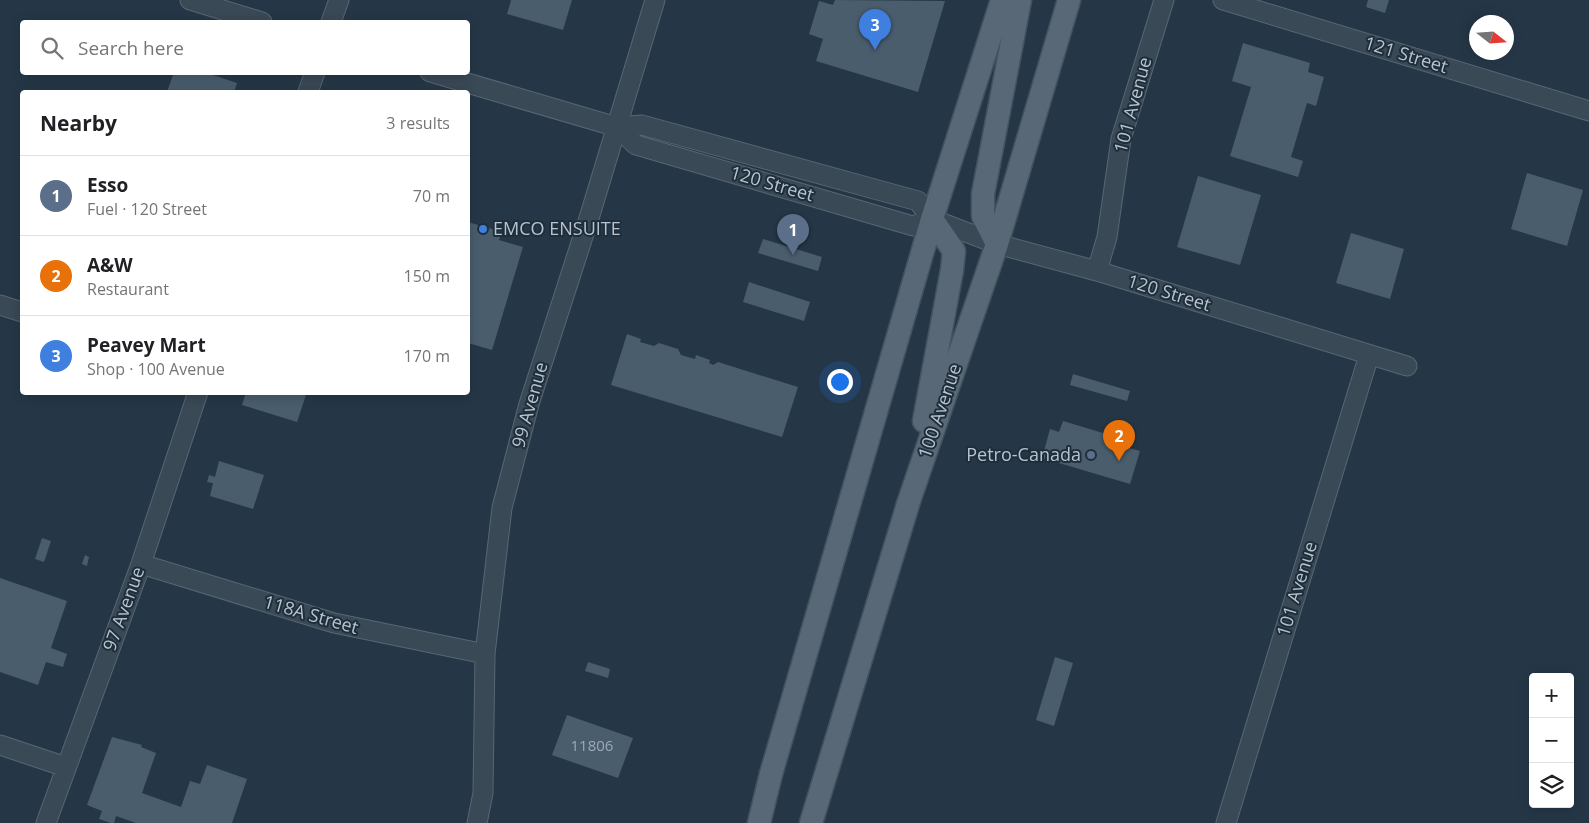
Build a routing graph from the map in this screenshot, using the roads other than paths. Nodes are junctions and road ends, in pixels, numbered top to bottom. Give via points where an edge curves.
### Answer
1 (190, 0) edge
2 (338, 0) edge
3 (655, 0) edge
4 (1002, 0) edge
5 (1020, 0) edge
6 (1069, 0) edge
7 (1164, 0) edge
8 (1223, 0) edge
9 (255, 20) edge
10 (333, 20) edge
11 (314, 75) edge
12 (440, 75) edge
13 (309, 90) edge
14 (1589, 111) edge
15 (617, 127) junction
16 (932, 219) junction
17 (997, 244) junction
18 (1097, 271) junction
19 (0, 306) edge
20 (20, 311) edge
21 (1369, 355) junction
22 (1407, 366) dead end
23 (197, 395) edge
24 (909, 501) junction
25 (141, 564) junction
26 (485, 654) junction
27 (0, 745) edge
28 (66, 767) junction
29 (46, 823) edge
30 (477, 823) edge
31 (759, 823) edge
32 (811, 823) edge
33 (1226, 823) edge

1 - 9 street
2 - 10 street
3 - 15 street, 99 Avenue
4 - 16 main road
5 - 17 main road via 984,194 983,216
6 - 17 main road, 100 Avenue
7 - 18 street, 101 Avenue via 1121,139 1107,237
8 - 14 street, 121 Street
11 - 13 street
12 - 15 street, 120 Street
15 - 16 street, 120 Street via 642,125 918,201
15 - 16 street, 120 Street via 636,145 913,226
15 - 26 street, 99 Avenue via 529,404 504,499
16 - 17 street, 120 Street
16 - 24 main road via 954,251
16 - 31 main road via 770,774
17 - 18 street, 120 Street
17 - 24 main road, 100 Avenue
18 - 21 street, 120 Street
19 - 20 street
21 - 22 street, 120 Street
21 - 33 street, 101 Avenue
23 - 25 street, 97 Avenue
24 - 32 main road, 100 Avenue
25 - 26 street, 118A Street via 334,623
25 - 28 street, 97 Avenue
26 - 30 street, 99 Avenue via 483,793
27 - 28 street
28 - 29 street, 97 Avenue

